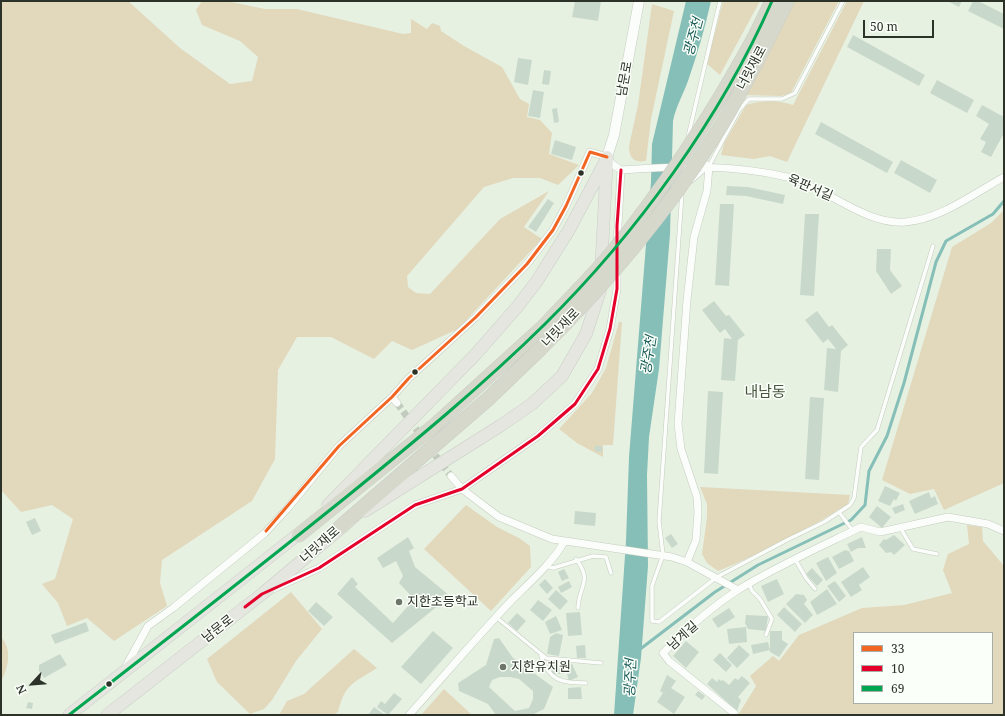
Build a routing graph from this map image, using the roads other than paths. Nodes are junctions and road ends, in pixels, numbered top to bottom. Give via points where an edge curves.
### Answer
1 (639, 1) edge
2 (720, 1) edge
3 (772, 1) edge
4 (787, 1) edge
5 (843, 1) edge
6 (607, 157) junction
7 (709, 166) junction
8 (621, 170) junction
9 (1004, 177) edge
10 (933, 246) dead end
11 (392, 397) junction
12 (397, 403) tunnel mouth
13 (450, 476) tunnel mouth
14 (462, 489) junction
15 (840, 513) junction
16 (340, 527) junction
17 (851, 528) junction
18 (901, 529) junction
19 (1004, 531) edge
20 (299, 535) junction
21 (564, 542) junction
22 (937, 554) dead end
23 (660, 555) junction
24 (576, 559) junction
25 (796, 559) junction
26 (687, 562) junction
27 (544, 566) junction
28 (611, 573) dead end
29 (719, 579) junction
30 (749, 584) junction
31 (735, 589) junction
32 (815, 589) dead end
33 (262, 594) junction
34 (578, 608) dead end
35 (496, 617) junction
36 (766, 635) dead end
37 (540, 656) junction
38 (601, 663) dead end
39 (123, 673) junction
40 (586, 683) dead end
41 (734, 713) dead end
42 (69, 715) edge
43 (107, 715) edge
44 (409, 715) edge

1 - 6 street, 남문로 via 614,135
2 - 7 lane via 688,136
3 - 20 highway, 너릿재로, bridge via 725,92 697,136 646,209 609,256 544,326 435,425
4 - 16 highway, 너릿재로, bridge via 716,135 673,196 598,288 488,399
5 - 7 lane via 794,93 782,99 749,99 740,110
6 - 8 street
6 - 11 street via 590,152 553,230 527,264 476,317 408,378
6 - 16 main road via 600,291 586,334 562,376 532,404 500,426
6 - 20 main road via 569,230 518,306 475,355
7 - 8 street, 육판서길
7 - 9 street, 육판서길 via 787,177 865,213 891,222 935,215
7 - 23 lane via 684,188 681,199 660,521
7 - 26 street via 707,191 694,237 678,424 681,449 697,497 698,512 696,540
8 - 14 street, 남문로 via 617,226 617,289 610,329 598,369 575,404 560,418
10 - 15 lane via 877,430 861,447 854,498
11 - 12 street
11 - 39 street via 339,446 265,532 148,626
13 - 14 street
14 - 21 street via 499,517 539,535
14 - 33 street, 남문로 via 415,505 319,568
15 - 17 lane
15 - 29 lane
16 - 33 main road, 너릿재로
17 - 18 street, 남계길 via 861,527 880,532
17 - 25 street, 남계길
18 - 19 street, 남계길 via 948,517 988,524
18 - 22 lane via 913,549
20 - 39 main road, 너릿재로
21 - 23 street
21 - 27 street via 558,555
23 - 26 street
23 - 29 lane via 652,586 652,621 659,622
24 - 27 lane via 553,568
24 - 28 lane via 606,557
24 - 34 lane via 585,570
25 - 30 street, 남계길
25 - 32 lane
26 - 29 street
27 - 35 street
29 - 31 street
30 - 31 street, 남계길
30 - 36 lane via 772,619
31 - 41 street, 남계길 via 663,653 669,661
33 - 43 main road, 남문로
35 - 37 lane via 528,642
35 - 44 street
37 - 38 lane via 552,660
37 - 40 lane via 551,674 564,683
39 - 42 main road

